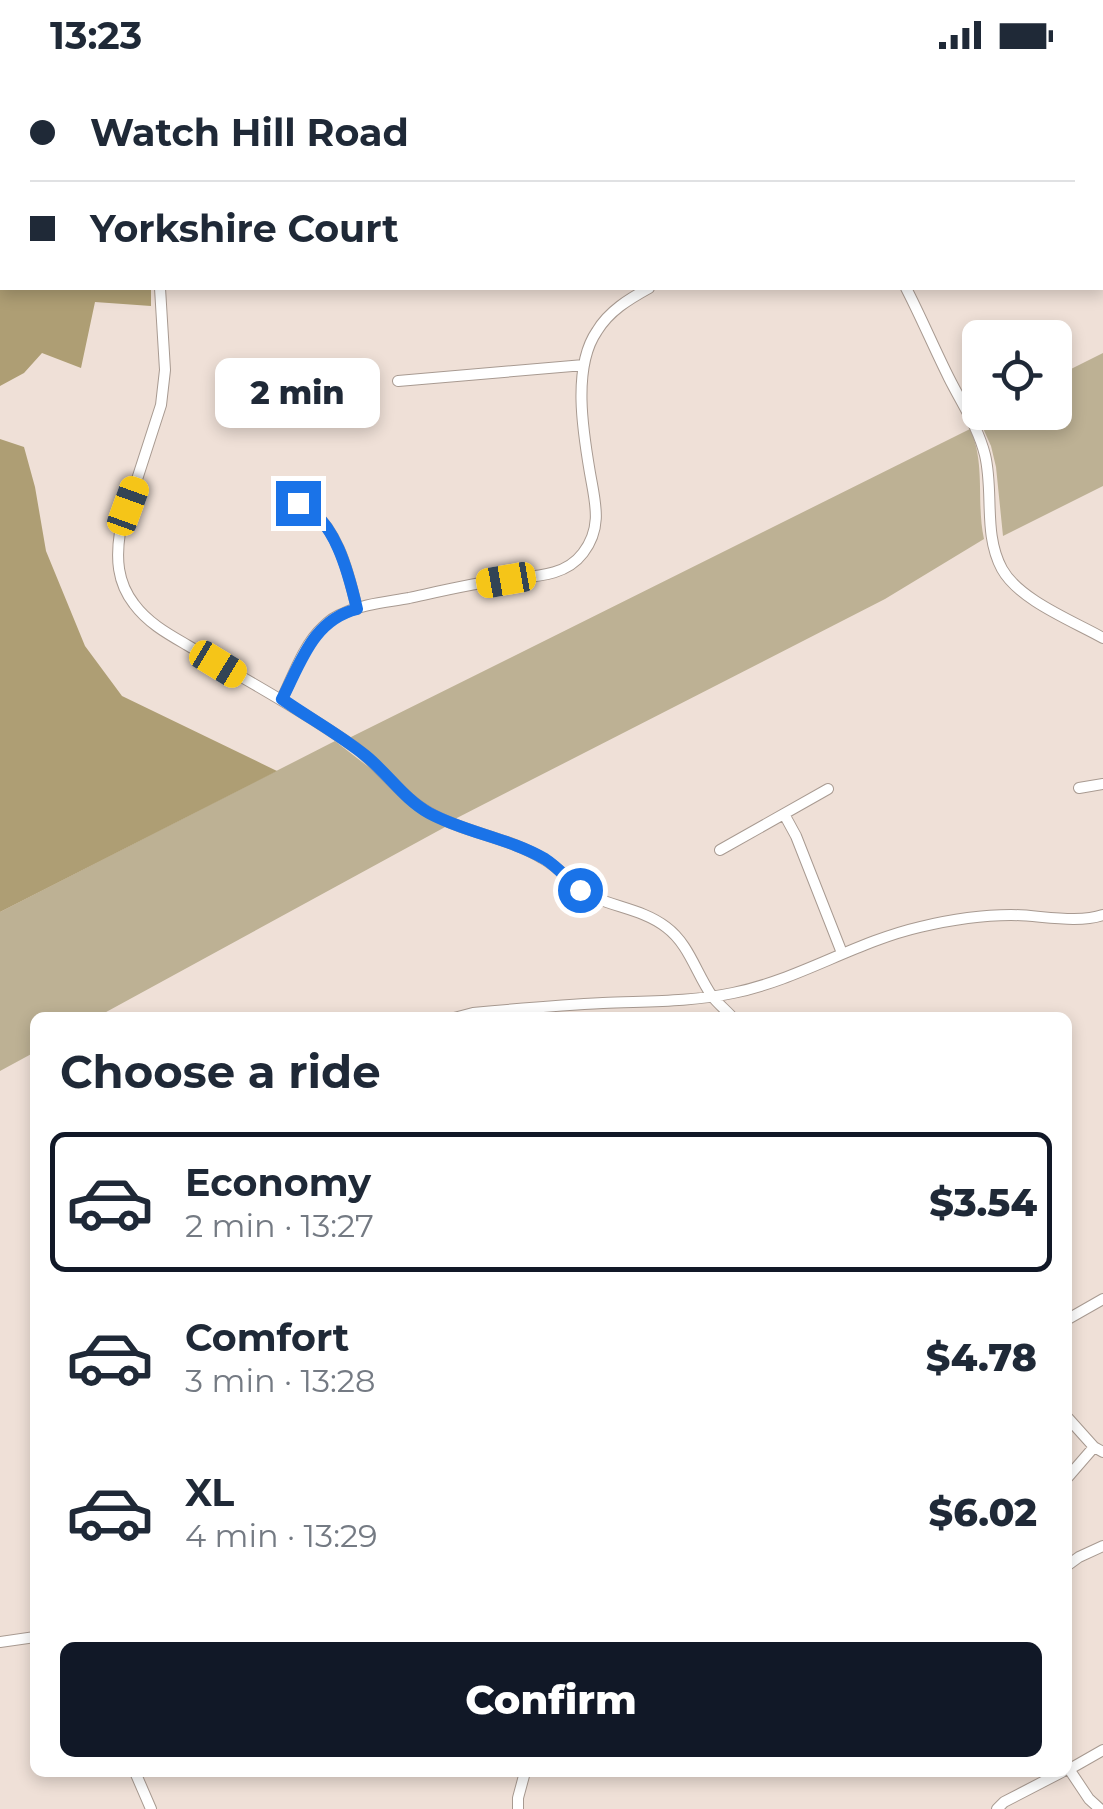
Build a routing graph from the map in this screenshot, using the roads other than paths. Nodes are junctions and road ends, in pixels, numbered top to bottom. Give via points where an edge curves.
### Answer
1 (160, 290) edge
2 (646, 290) edge
3 (907, 290) edge
4 (584, 365) junction
5 (398, 381) dead end
6 (298, 503) dead end
7 (357, 609) junction
8 (1103, 638) edge
9 (282, 699) junction
10 (1103, 784) edge
11 (1079, 788) dead end
12 (828, 789) dead end
13 (784, 814) junction
14 (720, 850) dead end
15 (1103, 915) edge
16 (842, 953) junction
17 (712, 996) junction
18 (484, 1012) edge
19 (727, 1012) edge
20 (1103, 1299) edge
21 (1072, 1317) edge
22 (1072, 1422) edge
23 (1099, 1449) edge
24 (1072, 1473) edge
25 (1103, 1546) edge
26 (1072, 1562) edge
27 (30, 1638) edge
28 (0, 1642) edge
29 (1103, 1750) edge
30 (1072, 1768) edge
31 (137, 1777) edge
32 (524, 1777) edge
33 (1054, 1777) edge
34 (1071, 1777) edge
35 (151, 1809) edge
36 (518, 1809) edge
37 (996, 1809) edge
38 (1100, 1809) edge

1 - 9 street via 164,387 120,532 118,574 155,626
2 - 4 street via 621,304 596,332
3 - 8 street via 984,452 1001,567 1026,595
4 - 5 street
4 - 7 street via 582,410 597,512 582,555 568,568 538,578
6 - 7 street via 313,512 342,554
7 - 9 street via 320,628
9 - 17 street via 361,752 427,812 533,853 580,890 669,929
10 - 11 street
12 - 13 street
13 - 14 street
13 - 16 street
15 - 16 street via 976,918 918,927
16 - 17 street
17 - 18 street
17 - 19 street
20 - 21 street
22 - 23 street
23 - 24 street
25 - 26 street
27 - 28 street
29 - 30 street
31 - 35 street
32 - 36 street
33 - 37 street
34 - 38 street

